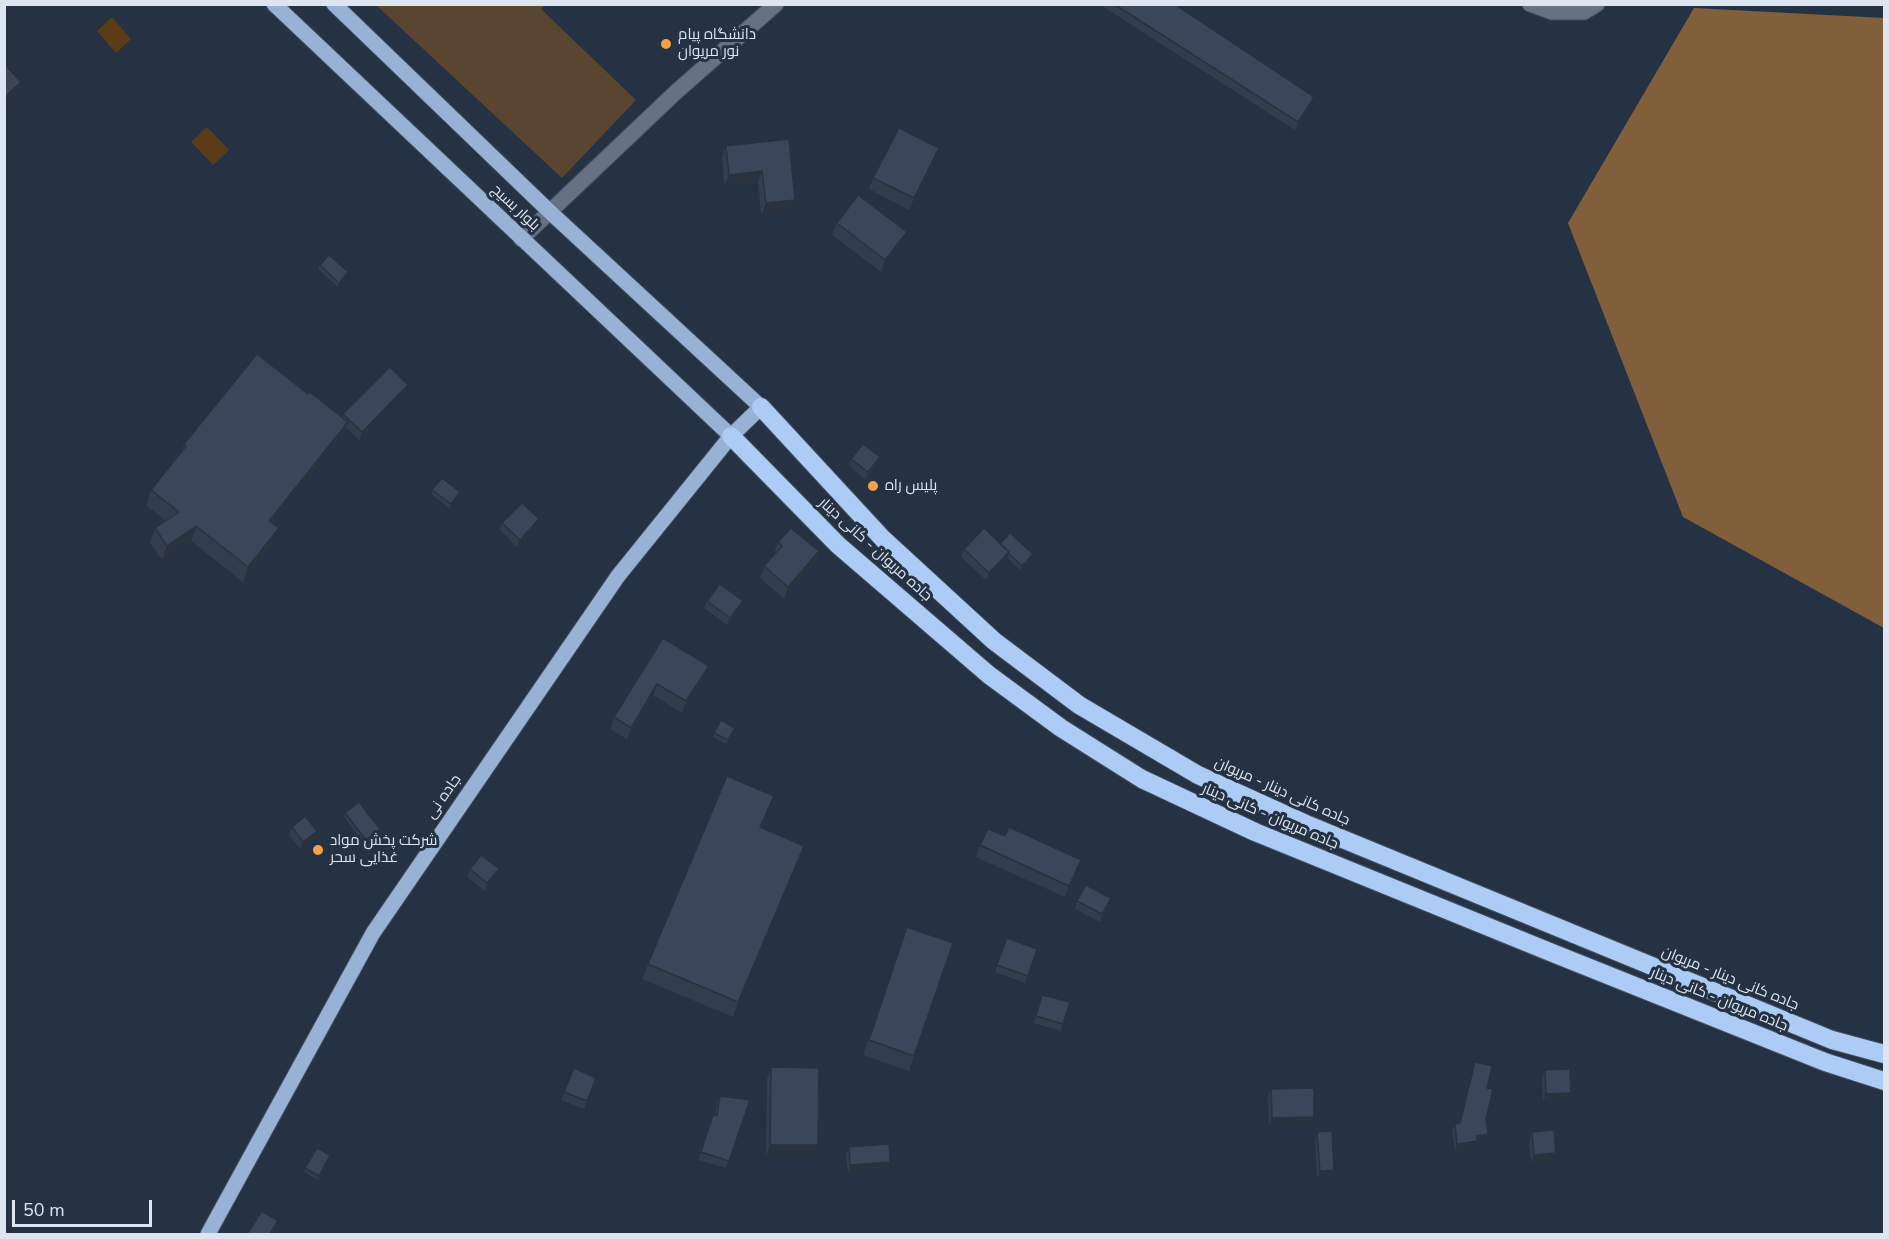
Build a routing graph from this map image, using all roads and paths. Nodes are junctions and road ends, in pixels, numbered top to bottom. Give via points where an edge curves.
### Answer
1 (274, 4) edge
2 (334, 4) edge
3 (776, 4) edge
4 (1530, 4) edge
5 (1598, 4) edge
6 (550, 212) junction
7 (521, 239) junction
8 (761, 407) junction
9 (731, 436) junction
10 (1884, 1054) edge
11 (1884, 1081) edge
12 (208, 1234) edge

1 - 7 main road, بلوار بسیج
2 - 6 main road, بلوار بسیج
3 - 6 street
4 - 5 street via 1552,12 1584,12
6 - 7 street
6 - 8 main road, بلوار بسیج
7 - 9 main road, بلوار بسیج
8 - 9 main road, جاده نی
8 - 10 highway, جاده کانی دینار - مریوان via 883,539 994,641 1079,705 1198,775 1306,824 1821,1036
9 - 11 highway, جاده مریوان - کانی دینار via 838,545 989,675 1051,721 1142,779 1255,832 1825,1062
9 - 12 main road, جاده نی via 618,576 373,933

